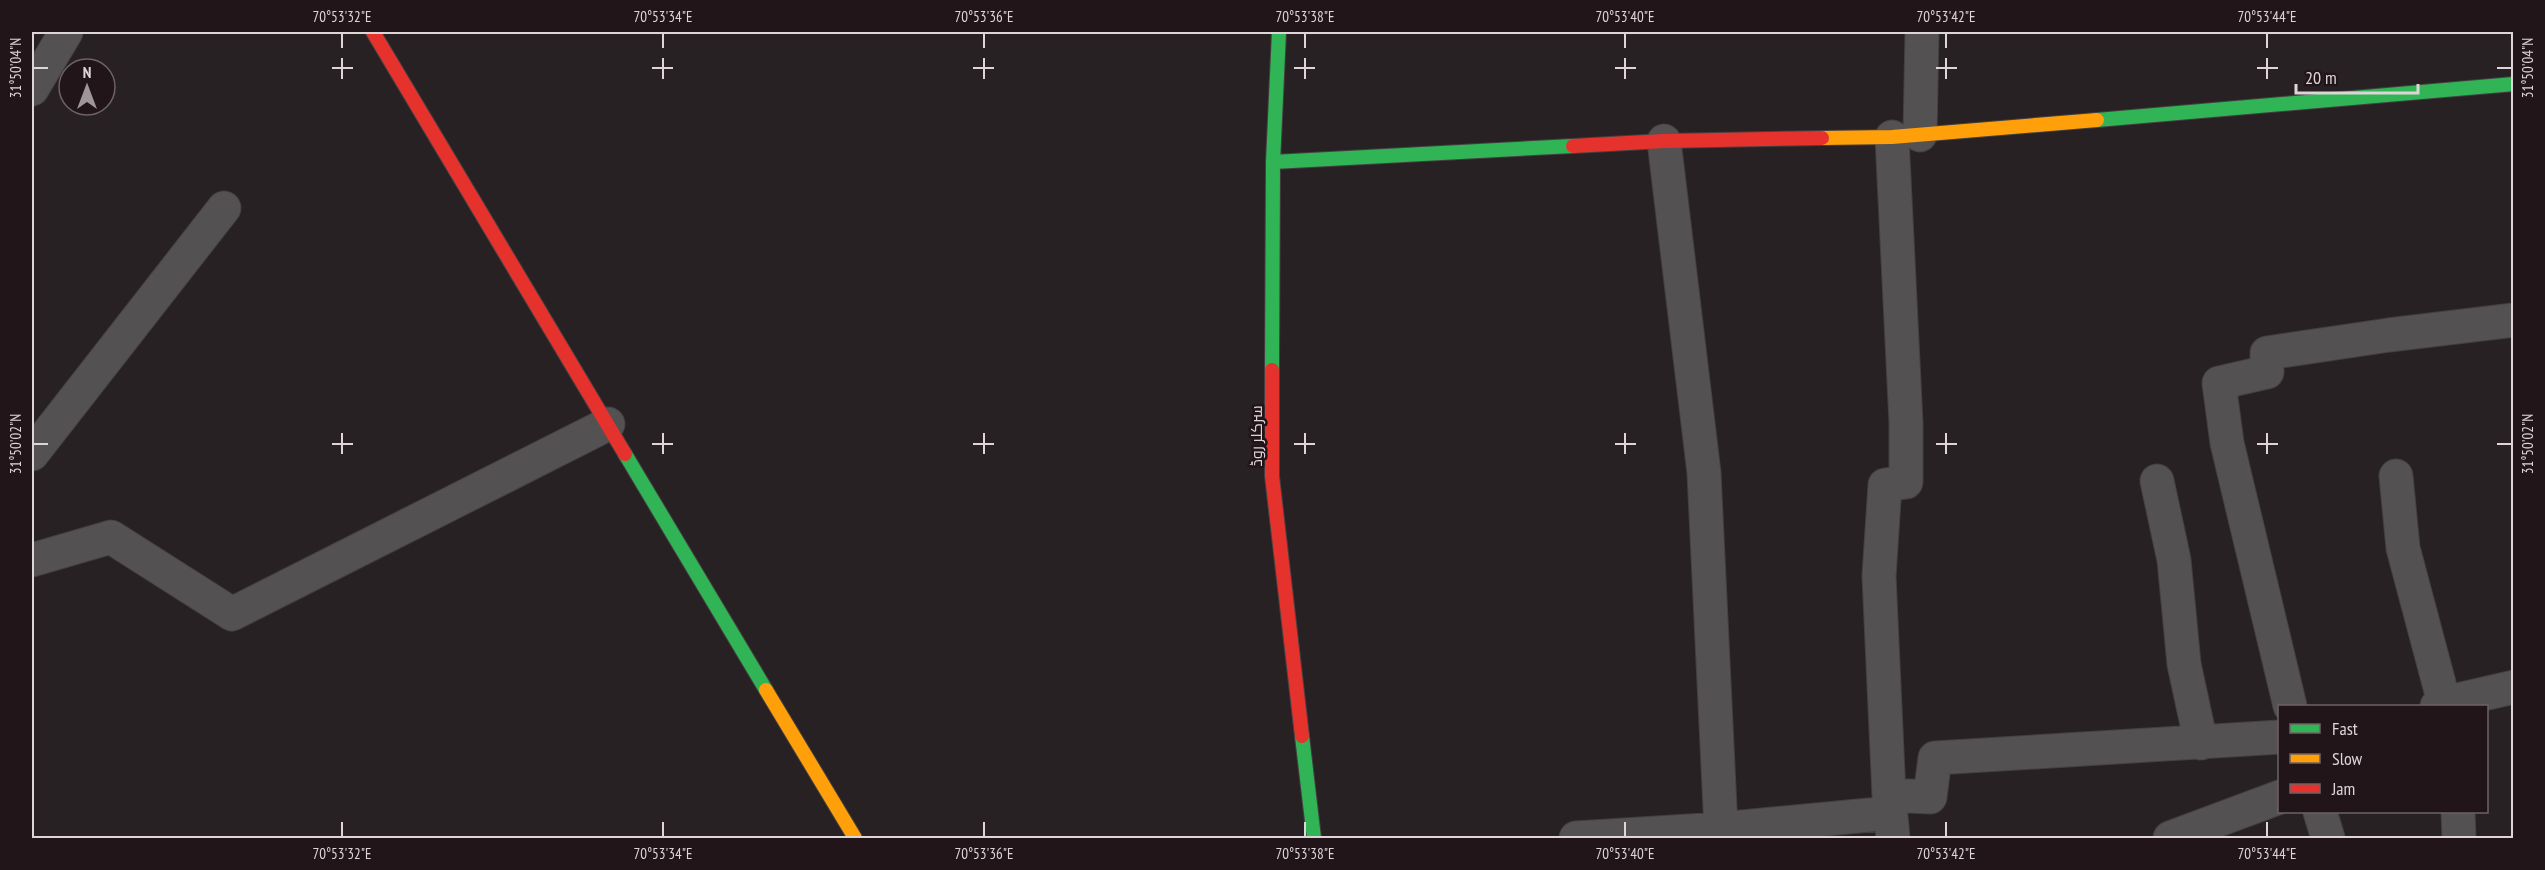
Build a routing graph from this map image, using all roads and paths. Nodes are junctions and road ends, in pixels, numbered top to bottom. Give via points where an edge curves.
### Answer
1 (66, 32) edge
2 (373, 32) edge
3 (1279, 32) edge
4 (1922, 32) edge
5 (2514, 84) edge
6 (32, 89) edge
7 (1906, 136) junction
8 (1665, 141) junction
9 (1274, 162) junction
10 (224, 208) dead end
11 (2514, 321) edge
12 (608, 424) junction
13 (32, 454) edge
14 (2396, 476) dead end
15 (2157, 481) dead end
16 (32, 560) edge
17 (2514, 687) edge
18 (2290, 705) edge
19 (2442, 705) edge
20 (2278, 737) edge
21 (2201, 743) junction
22 (2278, 798) edge
23 (2458, 813) edge
24 (1890, 815) edge
25 (1721, 830) junction
26 (1668, 836) edge
27 (855, 838) edge
28 (1314, 838) edge
29 (1576, 838) edge
30 (2170, 838) edge
31 (2459, 838) edge

1 - 6 street
2 - 12 street
3 - 9 street, سرکلر روڈ
4 - 7 street
5 - 7 street
7 - 8 street
7 - 24 street via 1906,482 1885,485 1880,565
8 - 9 street
8 - 25 street via 1704,473
9 - 28 street, سرکلر روڈ via 1272,476
10 - 13 street
11 - 18 street via 2267,353 2267,372 2220,383 2227,442
12 - 16 street via 232,614 111,537
12 - 27 street
14 - 19 street via 2403,548
15 - 21 street via 2174,560 2184,664
17 - 19 street
20 - 21 street
21 - 24 street via 1935,758 1930,797
22 - 30 street
23 - 31 street
24 - 25 street
25 - 26 street
26 - 29 street

